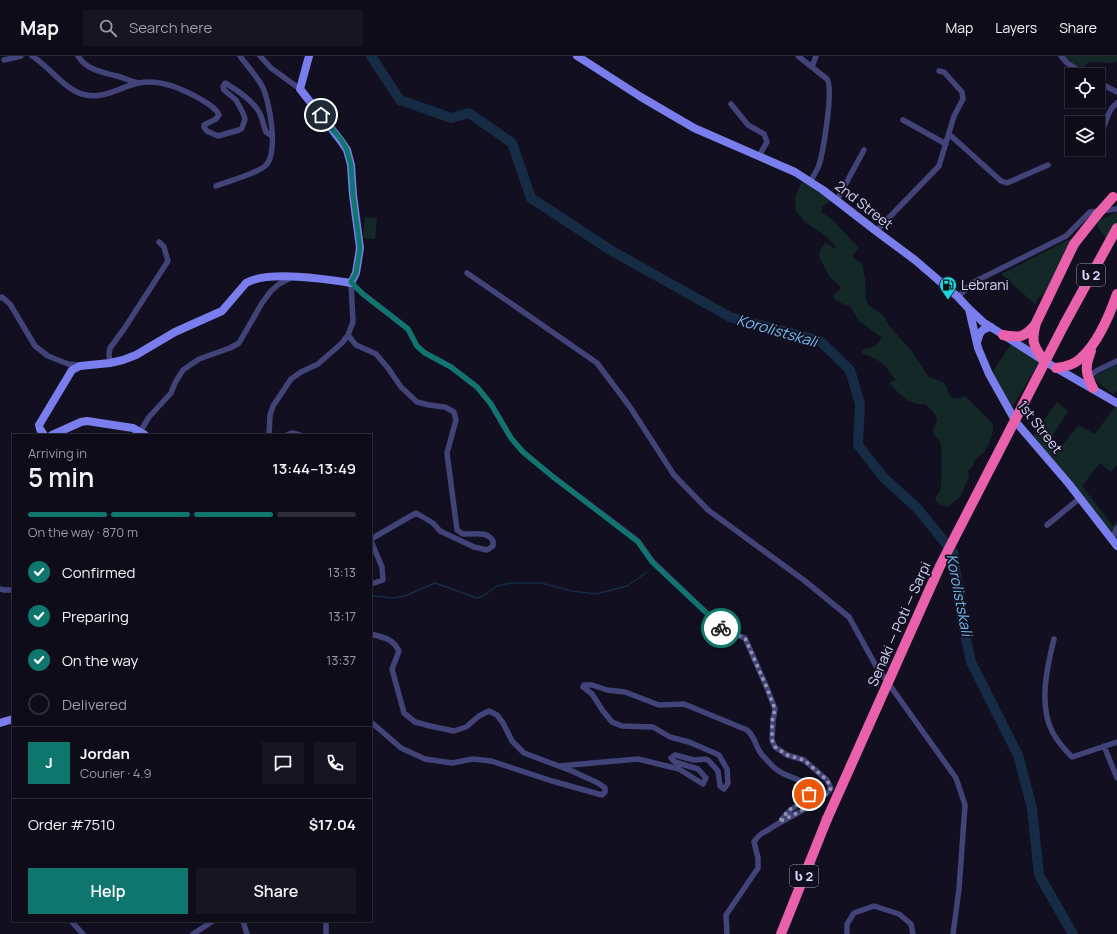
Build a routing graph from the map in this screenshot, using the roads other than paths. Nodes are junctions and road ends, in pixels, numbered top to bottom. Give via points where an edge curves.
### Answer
1 (22, 56) edge
2 (32, 56) edge
3 (78, 56) edge
4 (240, 56) edge
5 (260, 56) edge
6 (309, 56) edge
7 (578, 56) edge
8 (798, 56) edge
9 (816, 56) edge
10 (1061, 56) edge
11 (4, 60) dead end
12 (812, 67) junction
13 (1075, 68) edge
14 (939, 71) dead end
15 (138, 83) junction
16 (1105, 86) edge
17 (300, 89) junction
18 (1117, 92) edge
19 (1117, 102) edge
20 (731, 104) dead end
21 (902, 120) dead end
22 (1105, 125) edge
23 (949, 134) junction
24 (272, 136) junction
25 (946, 144) junction
26 (864, 150) dead end
27 (759, 156) junction
28 (1048, 165) dead end
29 (810, 182) junction
30 (216, 186) dead end
31 (1115, 195) edge
32 (837, 200) junction
33 (1117, 209) edge
34 (1117, 228) edge
35 (876, 231) junction
36 (159, 242) dead end
37 (467, 273) dead end
38 (294, 276) junction
39 (351, 282) junction
40 (1117, 294) edge
41 (958, 297) junction
42 (0, 298) edge
43 (969, 309) junction
44 (1036, 324) junction
45 (991, 327) junction
46 (1003, 335) junction
47 (348, 336) junction
48 (976, 343) junction
49 (1094, 344) junction
50 (1044, 361) junction
51 (1117, 361) edge
52 (110, 364) junction
53 (80, 366) junction
54 (1056, 368) junction
55 (1084, 380) junction
56 (1093, 388) joint
57 (1117, 403) edge
58 (142, 433) edge
59 (43, 434) edge
60 (54, 434) edge
61 (269, 434) edge
62 (1080, 498) junction
63 (1047, 525) dead end
64 (1117, 528) edge
65 (372, 539) edge
66 (1112, 539) junction
67 (372, 542) edge
68 (1117, 546) edge
69 (372, 584) edge
70 (0, 589) edge
71 (12, 590) edge
72 (372, 634) edge
73 (1054, 639) dead end
74 (12, 720) edge
75 (0, 723) edge
76 (372, 723) edge
77 (1117, 742) edge
78 (1104, 746) junction
79 (559, 766) junction
80 (1117, 778) edge
81 (779, 822) junction
82 (72, 922) edge
83 (211, 922) edge
84 (243, 922) edge
85 (326, 922) edge
86 (83, 934) edge
87 (193, 934) edge
88 (247, 934) edge
89 (326, 934) edge
90 (727, 934) edge
91 (781, 934) edge
92 (847, 934) edge
93 (913, 934) edge
94 (953, 934) edge

1 - 11 street
2 - 15 street via 74,91 85,95 108,93
3 - 15 street via 89,68
4 - 24 street via 262,86 272,122
5 - 17 street via 271,68
6 - 17 street
7 - 27 street, 2nd Street via 694,128
8 - 12 street
9 - 12 street
10 - 13 street
12 - 29 street via 829,82 830,94 822,155
14 - 23 street via 944,72 962,92 963,99 954,116
15 - 24 street via 181,89 208,103 219,115 204,127 218,136 239,130 245,119 236,100 224,90 223,85 226,83 251,103 261,115 266,132
16 - 18 street
17 - 39 street via 342,141 351,165 360,248 356,273
19 - 22 street via 1112,106
20 - 27 street via 748,125 764,134 767,142
21 - 25 street
23 - 25 street
23 - 28 street via 1001,181 1007,183
24 - 30 street via 270,159 266,166
25 - 35 street via 939,166
26 - 32 street
27 - 29 street, 2nd Street via 795,172
29 - 32 street, 2nd Street
31 - 44 highway, bridge via 1074,244
32 - 35 street, 2nd Street
33 - 41 street via 1090,212 1066,236 972,283
34 - 91 highway, Senaki — Poti — Sarpi / ს 2, bridge via 940,566 827,819
35 - 41 street, 2nd Street
36 - 52 street via 164,247 168,261 110,348
37 - 94 street via 597,363 630,407 674,475 708,510 805,581 849,617 876,666 956,778 965,805
38 - 39 street
38 - 52 street via 251,280 222,311 175,332 136,355
38 - 58 street via 271,291 239,343 199,359 183,370 171,393 149,417
39 - 47 street via 353,322
39 - 81 street via 408,329 417,346 425,353 451,367 477,387 523,452 638,542 652,562 721,628 732,636 745,638 775,709 772,721 772,740 775,747 787,755 804,760 827,780 831,788 813,804
40 - 49 highway
41 - 43 street, 2nd Street
42 - 53 street via 2,296 10,304 35,346 48,356
43 - 45 street, 2nd Street
43 - 48 street, 1st Street
44 - 46 highway via 1027,334 1016,337
44 - 50 highway via 1032,336 1036,349
45 - 46 street, 2nd Street
45 - 48 street via 981,330
46 - 50 street, 2nd Street
47 - 61 street via 318,364 291,380 273,406
47 - 65 street via 356,345 376,354 401,387 417,402 445,407 454,412 456,420 447,453 457,530 463,534 487,535 493,541 493,546 488,550 474,547 440,530 416,513
48 - 62 street, 1st Street via 989,374 1016,422
49 - 54 highway via 1081,359
49 - 55 highway via 1086,363
50 - 54 street, 2nd Street
51 - 55 street
52 - 53 street
53 - 59 street via 67,376 44,415 40,425
54 - 55 street, 2nd Street
55 - 56 highway
56 - 57 street
58 - 60 street via 133,428 87,421
62 - 63 street
62 - 66 street, 1st Street
64 - 66 street
66 - 68 street, 1st Street
67 - 69 street via 382,567 383,580
70 - 71 street
72 - 79 street via 394,642 399,651 392,669 404,713 415,722 454,731 466,727 489,711 497,715 512,741 524,753
73 - 78 street via 1047,667 1045,704 1053,733 1072,757
74 - 75 street
76 - 79 street via 401,748 425,758 452,763 473,759 491,761 552,781 602,794 605,792 605,788 598,783
77 - 78 street
78 - 80 street
79 - 81 street via 638,759 679,769 703,784 706,778 701,772 674,761 672,758 675,755 709,761 717,769 720,786 724,789 728,783 727,769 719,755 653,728 622,726 612,722 592,694 583,687 589,684 625,692 659,705 684,704 747,730 766,760 784,774 806,784 810,789 805,800 789,810
81 - 90 street via 758,834 754,842 758,868 726,915
82 - 86 street
83 - 87 street
84 - 88 street
85 - 89 street
92 - 93 street via 847,924 854,913 874,906 899,914 911,924

